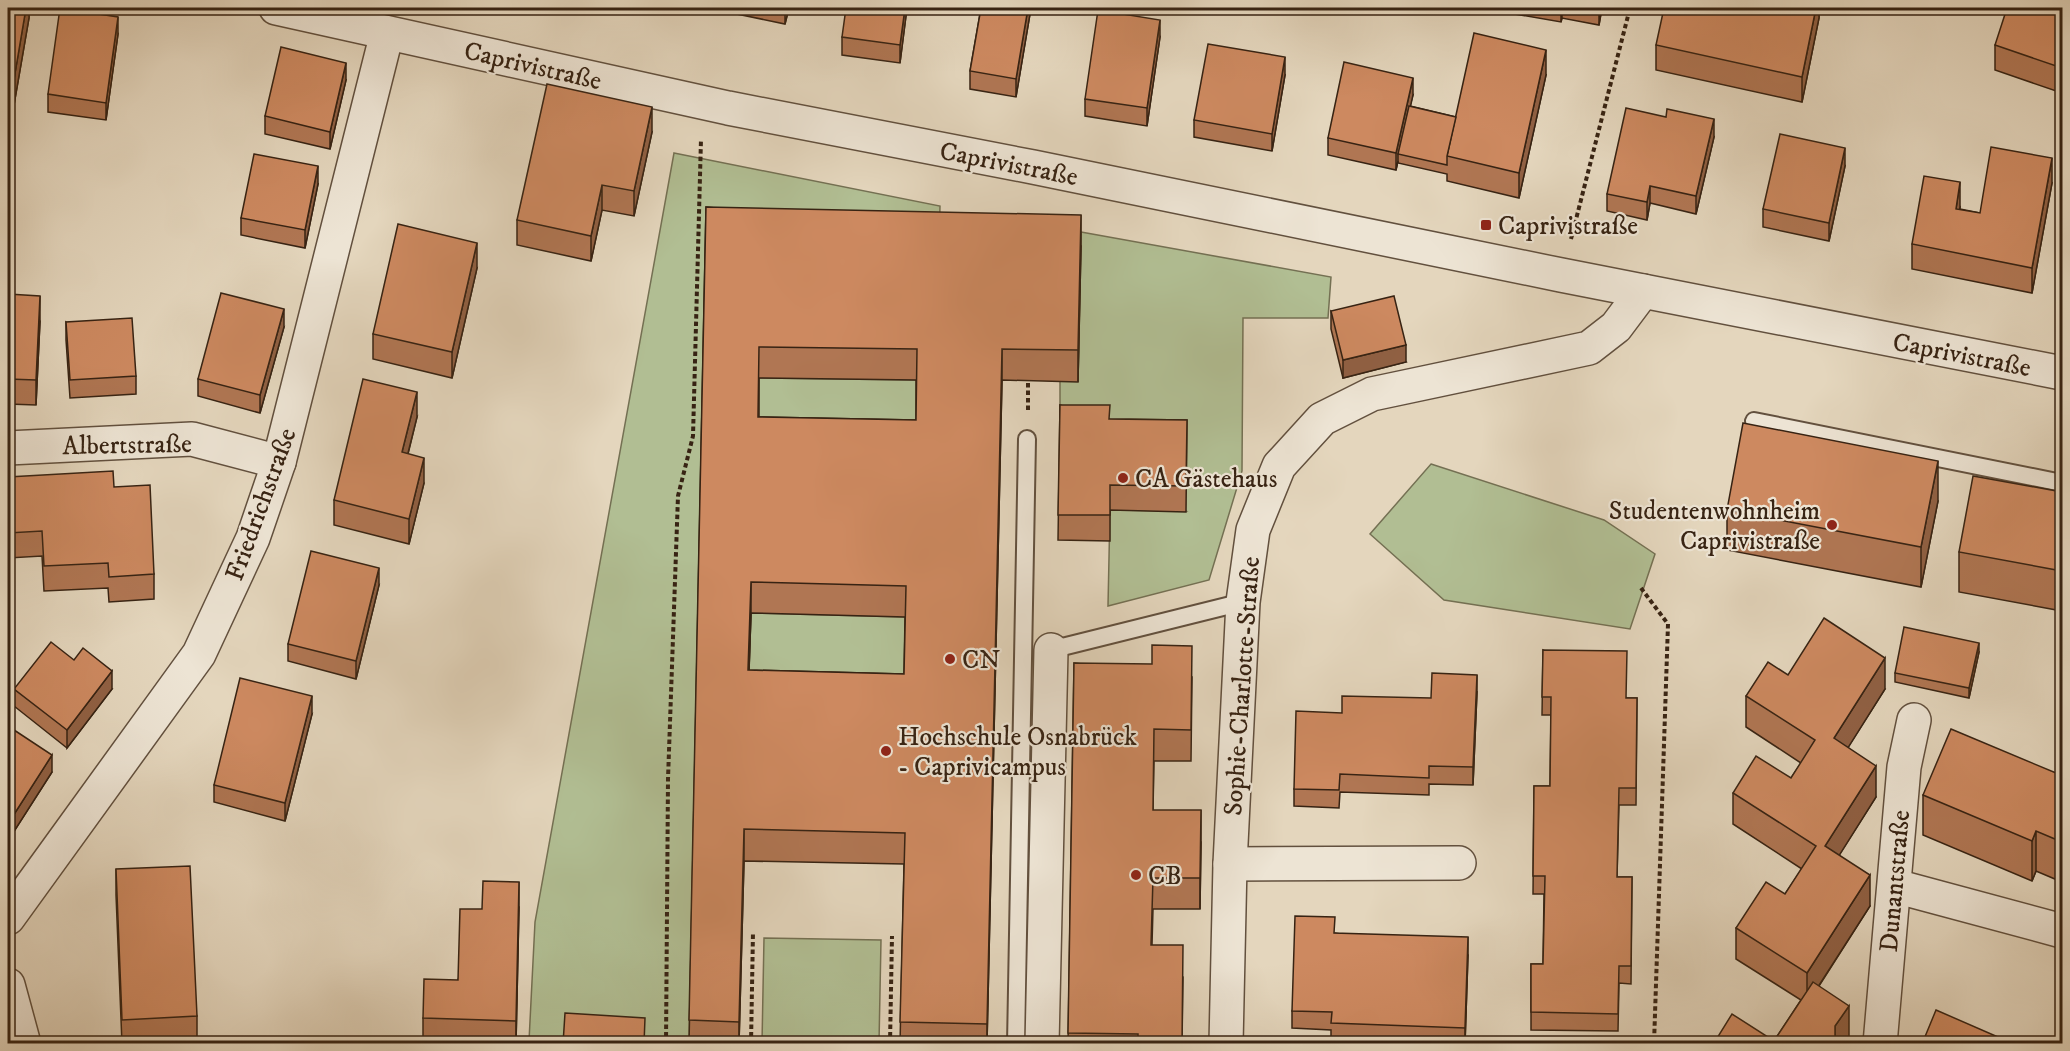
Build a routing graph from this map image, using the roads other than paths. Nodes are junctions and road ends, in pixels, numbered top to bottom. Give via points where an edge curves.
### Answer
1 (276, 8) edge
2 (387, 33) junction
3 (1643, 291) junction
4 (2062, 373) edge
5 (1754, 421) dead end
6 (1027, 439) dead end
7 (8, 448) edge
8 (279, 462) junction
9 (2062, 483) edge
10 (1243, 602) junction
11 (1037, 653) junction
12 (1914, 720) dead end
13 (1459, 863) dead end
14 (1230, 864) junction
15 (1894, 886) junction
16 (8, 918) edge
17 (2062, 931) edge
18 (8, 985) edge
19 (24, 1044) edge
20 (1016, 1044) edge
21 (1042, 1044) edge
22 (1226, 1044) edge
23 (1880, 1044) edge

1 - 2 street, Caprivistraße
2 - 3 street, Caprivistraße via 703,103
2 - 8 street, Friedrichstraße
3 - 4 street, Caprivistraße
3 - 10 street, Sophie-Charlotte-Straße via 1616,327 1589,348 1372,394 1322,419 1279,466 1253,530
5 - 9 lane
6 - 11 lane
7 - 8 street, Albertstraße via 192,439
8 - 16 street, Friedrichstraße via 253,538 200,654
10 - 11 lane
10 - 14 street, Sophie-Charlotte-Straße
11 - 20 lane
11 - 21 street
12 - 15 street, Dunantstraße via 1904,767
13 - 14 street
14 - 22 street, Sophie-Charlotte-Straße
15 - 17 street
15 - 23 street, Dunantstraße
18 - 19 street

